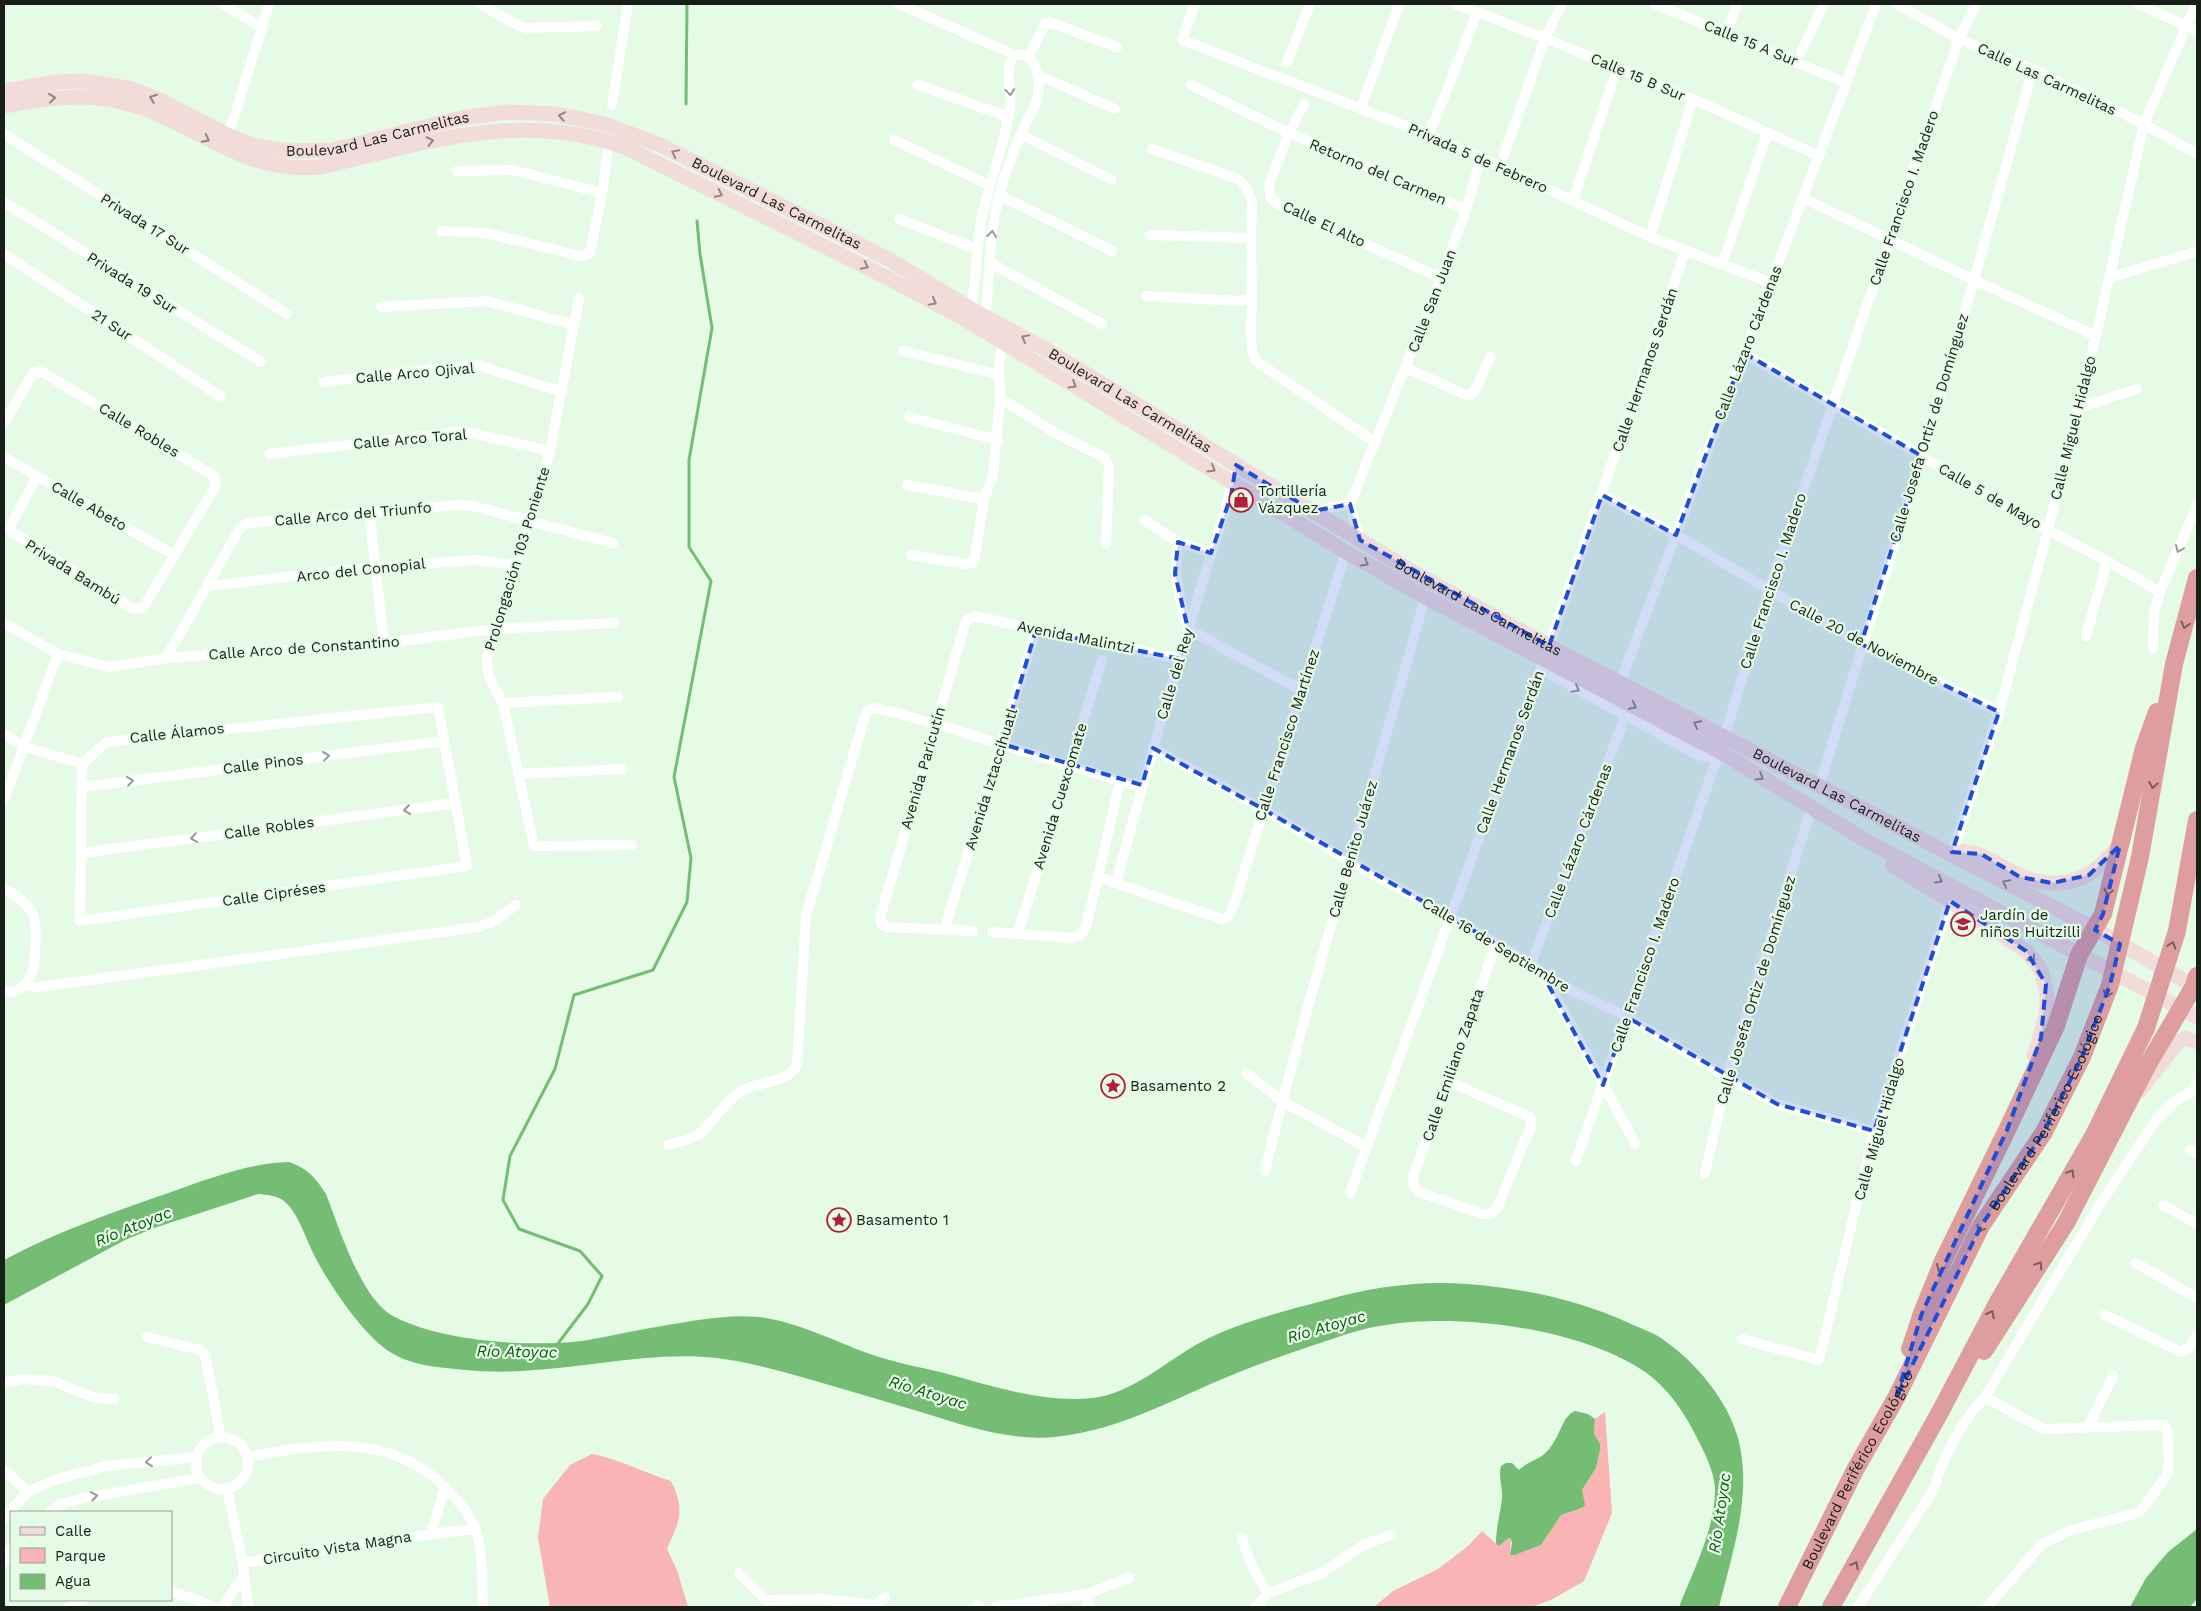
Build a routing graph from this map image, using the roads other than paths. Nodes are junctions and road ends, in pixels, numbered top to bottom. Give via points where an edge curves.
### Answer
1 (223, 4) edge
2 (269, 4) edge
3 (480, 4) edge
4 (628, 4) edge
5 (899, 4) edge
6 (1195, 4) edge
7 (1310, 4) edge
8 (1398, 4) edge
9 (1455, 4) edge
10 (1562, 4) edge
11 (1657, 4) edge
12 (1738, 4) edge
13 (1824, 4) edge
14 (1876, 4) edge
15 (1897, 4) edge
16 (1976, 4) edge
17 (2139, 4) edge
18 (2196, 4) edge
19 (1477, 13) junction
20 (2185, 25) junction
21 (597, 26) dead end
22 (261, 27) junction
23 (2197, 31) edge
24 (1726, 32) junction
25 (1545, 38) junction
26 (1959, 38) junction
27 (1117, 48) dead end
28 (1801, 52) dead end
29 (1015, 55) junction
30 (1029, 56) junction
31 (1287, 62) dead end
32 (1617, 68) junction
33 (2033, 69) junction
34 (1038, 75) junction
35 (1846, 83) junction
36 (918, 85) dead end
37 (1192, 85) dead end
38 (4, 91) edge
39 (1693, 99) junction
40 (1304, 104) dead end
41 (612, 105) dead end
42 (4, 106) edge
43 (1361, 108) junction
44 (1115, 109) dead end
45 (1009, 117) junction
46 (2144, 124) junction
47 (1768, 132) junction
48 (1289, 133) junction
49 (4, 134) edge
50 (1020, 134) junction
51 (227, 135) junction
52 (1429, 136) junction
53 (894, 140) dead end
54 (609, 141) junction
55 (1152, 149) dead end
56 (255, 153) junction
57 (2197, 154) edge
58 (1504, 155) dead end
59 (1819, 156) junction
60 (1481, 158) junction
61 (457, 171) dead end
62 (1112, 180) dead end
63 (989, 185) junction
64 (602, 193) junction
65 (999, 195) junction
66 (1803, 198) junction
67 (1574, 200) junction
68 (4, 202) edge
69 (1466, 210) junction
70 (899, 219) dead end
71 (441, 231) dead end
72 (1150, 235) dead end
73 (1650, 237) junction
74 (1250, 238) junction
75 (1890, 240) junction
76 (977, 249) junction
77 (1112, 251) dead end
78 (1685, 252) junction
79 (2195, 252) dead end
80 (4, 254) edge
81 (989, 262) junction
82 (1722, 264) junction
83 (1441, 278) junction
84 (2109, 278) junction
85 (1974, 280) junction
86 (1771, 283) junction
87 (1146, 296) dead end
88 (579, 298) dead end
89 (1252, 298) junction
90 (381, 307) dead end
91 (286, 314) dead end
92 (969, 315) junction
93 (984, 324) junction
94 (1102, 324) dead end
95 (574, 325) junction
96 (1005, 335) junction
97 (2096, 336) junction
98 (902, 351) dead end
99 (1744, 353) junction
100 (1490, 356) dead end
101 (260, 362) dead end
102 (1406, 368) junction
103 (999, 375) junction
104 (324, 382) dead end
105 (2137, 389) dead end
106 (562, 392) junction
107 (220, 396) dead end
108 (1000, 398) junction
109 (1833, 403) junction
110 (2078, 408) junction
111 (909, 417) dead end
112 (4, 423) edge
113 (998, 440) junction
114 (1376, 442) junction
115 (550, 451) junction
116 (268, 454) dead end
117 (1922, 456) junction
118 (4, 457) edge
119 (1236, 465) junction
120 (37, 476) junction
121 (1233, 482) junction
122 (908, 485) dead end
123 (1602, 495) junction
124 (984, 499) junction
125 (1350, 504) junction
126 (2197, 505) edge
127 (369, 511) junction
128 (1313, 511) junction
129 (1144, 520) dead end
130 (529, 522) junction
131 (2048, 530) junction
132 (1676, 535) junction
133 (1360, 540) junction
134 (1178, 542) junction
135 (613, 543) dead end
136 (1106, 544) dead end
137 (1346, 552) junction
138 (1211, 553) junction
139 (174, 555) junction
140 (911, 555) dead end
141 (2107, 561) junction
142 (516, 565) junction
143 (375, 567) junction
144 (2197, 578) edge
145 (208, 586) junction
146 (1769, 590) junction
147 (2160, 592) junction
148 (1425, 597) junction
149 (973, 616) joint
150 (4, 623) edge
151 (614, 623) dead end
152 (495, 629) junction
153 (1188, 629) junction
154 (1036, 630) junction
155 (2086, 637) dead end
156 (384, 643) junction
157 (1861, 644) junction
158 (2152, 648) dead end
159 (1546, 652) junction
160 (58, 654) junction
161 (166, 658) junction
162 (1180, 659) junction
163 (1102, 660) dead end
164 (2174, 664) junction
165 (1620, 683) junction
166 (1300, 690) junction
167 (618, 697) dead end
168 (503, 704) junction
169 (1999, 712) junction
170 (1625, 717) junction
171 (936, 724) junction
172 (4, 734) edge
173 (444, 741) junction
174 (1002, 744) junction
175 (1721, 744) junction
176 (23, 746) junction
177 (1153, 748) junction
178 (82, 764) junction
179 (1070, 765) junction
180 (623, 769) dead end
181 (518, 774) junction
182 (1120, 780) junction
183 (1142, 785) junction
184 (1818, 786) junction
185 (82, 787) junction
186 (4, 800) edge
187 (455, 804) junction
188 (1811, 809) junction
189 (1263, 810) junction
190 (2197, 820) edge
191 (1865, 840) junction
192 (2120, 845) junction
193 (632, 846) dead end
194 (82, 853) junction
195 (1952, 854) junction
196 (1349, 861) junction
197 (1098, 878) junction
198 (1116, 882) junction
199 (4, 888) edge
200 (1950, 901) junction
201 (516, 905) dead end
202 (1450, 916) junction
203 (945, 928) junction
204 (973, 931) dead end
205 (2098, 931) junction
206 (992, 932) dead end
207 (1018, 933) junction
208 (1496, 944) junction
209 (2083, 956) junction
210 (1531, 964) junction
211 (1544, 977) junction
212 (2196, 983) edge
213 (24, 986) junction
214 (8, 992) edge
215 (4, 1002) edge
216 (2181, 1009) junction
217 (1627, 1017) junction
218 (2197, 1017) edge
219 (2197, 1042) edge
220 (1246, 1073) dead end
221 (1727, 1077) junction
222 (1447, 1081) junction
223 (2197, 1084) edge
224 (1603, 1085) junction
225 (1282, 1101) junction
226 (2127, 1107) junction
227 (2008, 1130) junction
228 (1874, 1131) junction
229 (1635, 1143) dead end
230 (668, 1146) dead end
231 (1366, 1147) junction
232 (1576, 1161) dead end
233 (1265, 1171) dead end
234 (1705, 1174) dead end
235 (1350, 1193) dead end
236 (2163, 1205) dead end
237 (2197, 1224) edge
238 (2136, 1263) dead end
239 (2197, 1298) edge
240 (2105, 1315) dead end
241 (2197, 1335) edge
242 (147, 1338) dead end
243 (1742, 1339) dead end
244 (2113, 1376) dead end
245 (4, 1383) edge
246 (1985, 1397) junction
247 (1896, 1398) junction
248 (114, 1399) dead end
249 (1939, 1414) junction
250 (2088, 1428) junction
251 (220, 1438) junction
252 (198, 1457) junction
253 (247, 1457) junction
254 (4, 1470) edge
255 (201, 1478) junction
256 (445, 1487) junction
257 (227, 1489) junction
258 (28, 1492) junction
259 (50, 1511) edge
260 (4, 1517) edge
261 (476, 1529) junction
262 (432, 1534) junction
263 (1391, 1535) dead end
264 (1242, 1538) dead end
265 (10, 1550) edge
266 (4, 1563) edge
267 (243, 1563) junction
268 (739, 1573) dead end
269 (244, 1576) junction
270 (1128, 1578) dead end
271 (172, 1592) edge
272 (1268, 1593) junction
273 (1087, 1594) junction
274 (885, 1597) dead end
275 (81, 1601) edge
276 (766, 1604) edge
277 (875, 1606) edge
278 (69, 1607) edge
279 (213, 1607) edge
280 (222, 1607) edge
281 (248, 1607) edge
282 (483, 1607) edge
283 (996, 1607) edge
284 (1088, 1607) edge
285 (1256, 1607) edge
286 (1786, 1607) edge
287 (1831, 1607) edge
288 (1858, 1607) edge
289 (1987, 1607) edge

1 - 22 street
2 - 22 street
3 - 21 street via 526,28
4 - 41 street
5 - 29 street
6 - 43 street, Privada 5 de Febrero via 1182,40
7 - 31 street
8 - 43 street
9 - 19 street, Calle 15 B Sur
10 - 25 street
11 - 24 street, Calle 15 A Sur
12 - 24 street
13 - 28 street
14 - 35 street, Calle Lázaro Cárdenas
15 - 26 street, Calle Las Carmelitas
16 - 26 street, Calle Francisco I. Madero
17 - 20 street
18 - 20 street, Calle Miguel Hidalgo
19 - 25 street, Calle 15 B Sur
19 - 52 street
20 - 23 street
20 - 46 street, Calle Miguel Hidalgo
22 - 51 street
24 - 35 street, Calle 15 A Sur
25 - 32 street, Calle 15 B Sur
25 - 58 street
26 - 33 street, Calle Las Carmelitas
26 - 75 street, Calle Francisco I. Madero
27 - 30 street via 1052,22 1045,24
29 - 30 street
29 -> 45 street via 1008,72
30 - 34 street
32 - 39 street, Calle 15 B Sur
32 - 67 street
33 - 46 street, Calle Las Carmelitas
33 - 85 street, Calle Josefa Ortiz de Domínguez
34 - 44 street
34 - 50 street via 1037,101
35 - 59 street, Calle Lázaro Cárdenas
36 - 45 street
37 - 48 street, Retorno del Carmen
51 -> 38 main road, Boulevard Las Carmelitas via 158,99 128,88 82,81
39 - 47 street, Calle 15 B Sur
39 - 73 street
40 - 48 street, Calle El Alto
42 -> 56 main road, Boulevard Las Carmelitas via 77,96 121,102 161,116 238,155
43 - 52 street, Privada 5 de Febrero
45 - 63 street
46 - 57 street, Calle Las Carmelitas
46 - 84 street, Calle Miguel Hidalgo
47 - 59 street, Calle 15 B Sur
47 - 82 street
48 - 69 street, Retorno del Carmen
48 - 83 street, Calle El Alto via 1269,185 1271,198 1279,205
49 - 91 street, Privada 17 Sur
50 - 62 street
50 - 65 street
51 - 56 main road, Boulevard Las Carmelitas
52 - 60 street, Privada 5 de Febrero
53 - 63 street
56 -> 54 main road, Boulevard Las Carmelitas via 276,166 307,168 461,134 502,129 569,132
54 - 64 street
54 -> 92 main road, Boulevard Las Carmelitas
55 - 74 street via 1238,179 1247,188 1252,201
92 -> 56 main road, Boulevard Las Carmelitas via 890,260 660,145 587,120 553,114 499,112 461,118 332,150
59 - 66 street, Calle Lázaro Cárdenas
60 - 67 street, Privada 5 de Febrero
60 - 69 street, Calle San Juan
61 - 64 street via 513,170
63 - 76 street
64 - 71 street via 590,253 581,256 486,233
65 - 77 street
81 -> 65 street
66 - 75 street
66 - 86 street, Calle Lázaro Cárdenas
67 - 73 street, Privada 5 de Febrero
68 - 101 street, Privada 19 Sur
69 - 83 street, Calle San Juan
70 - 76 street
72 - 74 street
73 - 78 street, Privada 5 de Febrero
74 - 89 street
75 - 85 street
75 - 109 street, Calle Francisco I. Madero
76 - 92 street
78 - 82 street, Privada 5 de Febrero
78 - 123 street, Calle Hermanos Serdán
79 - 84 street
80 - 107 street, 21 Sur
81 - 93 street
81 - 94 street
82 - 86 street, Privada 5 de Febrero
83 - 102 street, Calle San Juan
84 - 97 street, Calle Miguel Hidalgo
85 - 97 street
85 - 117 street, Calle Josefa Ortiz de Domínguez
86 - 99 street, Calle Lázaro Cárdenas
87 - 89 street via 1240,301
88 - 95 street, Prolongación 103 Poniente
89 - 114 street via 1252,354 1256,360
90 - 95 street via 487,301
92 - 93 main road, Boulevard Las Carmelitas
93 - 96 main road, Boulevard Las Carmelitas
95 - 106 street, Prolongación 103 Poniente
96 - 103 street
119 -> 96 main road, Boulevard Las Carmelitas
96 -> 121 main road, Boulevard Las Carmelitas
97 - 110 street, Calle Miguel Hidalgo
98 - 103 street
99 - 109 street, Calle 5 de Mayo
99 - 132 street, Calle Lázaro Cárdenas
100 - 102 street via 1471,395
102 - 114 street, Calle San Juan
103 - 108 street
104 - 106 street, Calle Arco Ojival via 468,365
105 - 110 street
106 - 115 street, Prolongación 103 Poniente
108 - 113 street
108 - 136 street via 1108,462
109 - 117 street, Calle 5 de Mayo
109 - 146 street, Calle Francisco I. Madero
110 - 131 street, Calle Miguel Hidalgo
111 - 113 street
112 - 139 street, Calle Robles via 33,373 38,371 214,476 216,485
113 - 124 street via 993,475
114 - 125 street, Calle San Juan
115 - 116 street, Calle Arco Toral via 457,432
115 - 130 street, Prolongación 103 Poniente
117 - 131 street, Calle 5 de Mayo
117 - 157 street, Calle Josefa Ortiz de Domínguez
118 - 120 street, Calle Abeto
119 - 121 street, Calle del Rey
119 - 128 main road, Boulevard Las Carmelitas
120 - 139 street, Calle Abeto
120 - 139 street, Privada Bambú via 11,531 133,609 143,608
121 - 137 main road, Boulevard Las Carmelitas
121 - 138 street, Calle del Rey
122 - 124 street
123 - 132 street, Calle 20 de Noviembre
123 - 159 street, Calle Hermanos Serdán
124 - 140 street via 973,563
125 - 128 street
125 - 133 street
126 -> 147 street
127 - 130 street, Calle Arco del Triunfo via 473,506
127 - 143 street
127 - 145 street, Calle Arco del Triunfo via 243,524
128 - 133 main road, Boulevard Las Carmelitas
129 - 134 street
130 - 135 street, Calle Arco del Triunfo
130 - 142 street, Prolongación 103 Poniente
131 - 141 street, Calle 5 de Mayo
131 - 169 street, Calle Miguel Hidalgo
132 - 146 street, Calle 20 de Noviembre
132 - 165 street, Calle Lázaro Cárdenas
133 - 159 main road, Boulevard Las Carmelitas
134 - 138 street
134 - 153 street via 1175,574
137 -> 148 main road, Boulevard Las Carmelitas
137 - 166 street, Calle Francisco Martínez
138 - 153 street, Calle del Rey
141 - 147 street, Calle 5 de Mayo
141 - 155 street
142 - 143 street, Arco del Conopial via 477,560
142 - 152 street, Prolongación 103 Poniente
143 - 145 street, Arco del Conopial
143 - 156 street
144 -> 164 highway, Boulevard Periférico Ecológico
145 - 161 street, Calle Arco del Triunfo
146 - 157 street, Calle 20 de Noviembre
146 - 175 street, Calle Francisco I. Madero
147 - 158 street via 2154,613
148 - 159 main road, Boulevard Las Carmelitas
148 - 196 street, Calle Benito Juárez
149 - 154 street, Avenida Malintzi
149 - 171 street, Avenida Paricutín via 966,621
150 - 160 street, Calle Arco de Constantino
151 - 152 street, Calle Arco de Constantino
152 - 156 street, Calle Arco de Constantino
152 - 168 street, Prolongación 103 Poniente via 487,667
153 - 162 street, Calle del Rey
153 - 166 street
154 - 162 street, Avenida Malintzi
154 - 174 street, Avenida Iztaccíhuatl
156 - 161 street, Calle Arco de Constantino
157 - 169 street, Calle 20 de Noviembre
157 - 184 street, Calle Josefa Ortiz de Domínguez
159 - 165 main road, Boulevard Las Carmelitas
159 -> 170 street, Boulevard Las Carmelitas via 1546,672
159 -> 175 main road, Boulevard Las Carmelitas
159 - 202 street, Calle Hermanos Serdán
160 - 161 street, Calle Arco de Constantino via 110,667
160 - 176 street
162 - 177 street, Calle del Rey
163 - 179 street, Avenida Cuexcomate
164 - 192 highway via 2144,748
164 -> 247 highway, Boulevard Periférico Ecológico via 2140,857 2110,985 2082,1057 2044,1132 1981,1226
175 -> 165 main road, Boulevard Las Carmelitas
166 - 189 street, Calle Francisco Martínez
167 - 168 street
168 - 181 street, Prolongación 103 Poniente
169 - 195 street, Calle Miguel Hidalgo
170 - 175 street, Boulevard Las Carmelitas via 1698,755 1708,756
170 - 210 street, Calle Lázaro Cárdenas
171 - 174 street
171 - 203 street, Avenida Paricutín via 880,918 881,924 893,928
171 - 230 street via 877,708 866,712 806,916 794,1072 739,1092 694,1137
172 - 176 street
173 - 178 street, Calle Álamos via 438,706 111,740
185 -> 173 street, Calle Pinos
173 - 187 street
174 - 179 street
174 - 203 street, Avenida Iztaccíhuatl
175 - 184 main road, Boulevard Las Carmelitas
175 -> 188 main road, Boulevard Las Carmelitas
175 - 217 street, Calle Francisco I. Madero
176 - 178 street
176 - 186 street
177 - 183 street, Calle del Rey
177 - 189 street, Calle 16 de Septiembre
178 - 185 street
179 - 182 street
179 - 207 street, Avenida Cuexcomate
180 - 181 street
181 - 193 street, Prolongación 103 Poniente via 534,846
182 - 183 street
182 - 197 street
183 - 198 street, Calle del Rey
184 - 195 main road, Boulevard Las Carmelitas
185 - 194 street
187 -> 194 street, Calle Robles
187 - 194 street, Calle Cipréses via 467,866 80,921
188 - 191 main road, Boulevard Las Carmelitas
188 - 221 street, Calle Josefa Ortiz de Domínguez
189 - 196 street, Calle 16 de Septiembre
189 - 198 street, Calle Francisco Martínez via 1227,918
249 -> 190 highway via 1998,1302 2094,1135 2146,1028 2177,931
191 - 200 main road via 1876,855
191 -> 209 main road, Boulevard Las Carmelitas
192 - 195 main road via 2089,875 2052,883 2020,877 1976,853 1960,851
192 -> 205 highway
205 -> 195 main road, Boulevard Las Carmelitas
196 - 202 street, Calle 16 de Septiembre
196 - 225 street, Calle Benito Juárez
197 - 198 street
197 - 207 street via 1081,935 1072,938
199 - 213 street via 25,903 36,927 32,975
200 -> 227 main road via 2026,951 2046,984 2046,1016 2041,1038
200 - 228 street, Calle Miguel Hidalgo
201 - 213 street via 494,922 479,927 39,987
202 - 208 street, Calle 16 de Septiembre
202 - 231 street, Calle Hermanos Serdán
203 - 204 street
205 - 209 highway
205 - 212 main road, Boulevard Las Carmelitas
206 - 207 street
208 - 210 street, Calle 16 de Septiembre
208 - 222 street, Calle Emiliano Zapata
209 - 216 main road, Boulevard Las Carmelitas
209 - 227 highway via 2056,1026
210 - 211 street, Calle 16 de Septiembre
211 - 217 street, Calle 16 de Septiembre
211 - 224 street
212 - 216 highway
213 - 214 street
214 - 215 street
216 - 218 main road, Boulevard Las Carmelitas
216 - 226 highway
217 - 221 street, Calle 16 de Septiembre
217 - 224 street, Calle Francisco I. Madero
219 - 226 main road via 2185,1038 2178,1042
220 - 225 street
221 - 228 street, Calle 16 de Septiembre via 1777,1104
221 - 234 street, Calle Josefa Ortiz de Domínguez
222 - 222 street, Calle Emiliano Zapata via 1530,1117 1531,1126 1497,1208 1491,1214 1419,1192 1414,1186 1413,1177
223 - 246 street via 2156,1120 2102,1201
224 - 229 street
224 - 232 street, Calle Francisco I. Madero
225 - 231 street
225 - 233 street, Calle Benito Juárez
249 -> 226 highway via 1970,1372 2066,1223
227 -> 247 highway via 1943,1261 1914,1335
228 - 243 street, Calle Miguel Hidalgo via 1819,1360
231 - 235 street, Calle Hermanos Serdán
236 - 237 street
238 - 239 street
240 - 241 street via 2181,1352
242 - 251 street via 206,1354
244 - 250 street
245 - 248 street via 22,1379 53,1381 96,1398
246 - 250 street via 2043,1429
246 - 288 street via 1974,1409 1944,1459 1934,1489
247 - 286 highway, Boulevard Periférico Ecológico via 1855,1470
287 -> 249 highway
250 - 289 street via 2164,1425 2168,1433 2169,1468 2165,1478 2138,1513 2071,1530 2041,1544
251 - 252 street via 206,1444
251 - 253 street via 237,1442
252 - 255 street
252 -> 258 street via 106,1466 54,1480
253 - 256 street via 332,1446 378,1449 430,1472
253 - 257 street via 246,1474
254 - 258 street
255 - 257 street via 212,1487
259 -> 255 street via 61,1504 84,1498
256 - 261 street
256 - 262 street, Circuito Vista Magna
257 - 267 street, Circuito Vista Magna
258 - 260 street
261 - 262 street, Circuito Vista Magna
261 - 282 street
262 - 267 street, Circuito Vista Magna
263 - 272 street via 1365,1544 1320,1574
264 - 272 street via 1251,1565
265 - 266 street
267 - 269 street, Circuito Vista Magna
268 - 276 street
269 - 280 street
269 - 281 street, Circuito Vista Magna
270 - 273 street
271 - 279 street
272 - 285 street
273 - 283 street
273 - 284 street
274 - 277 street
275 - 278 street
276 - 277 street via 822,1599

